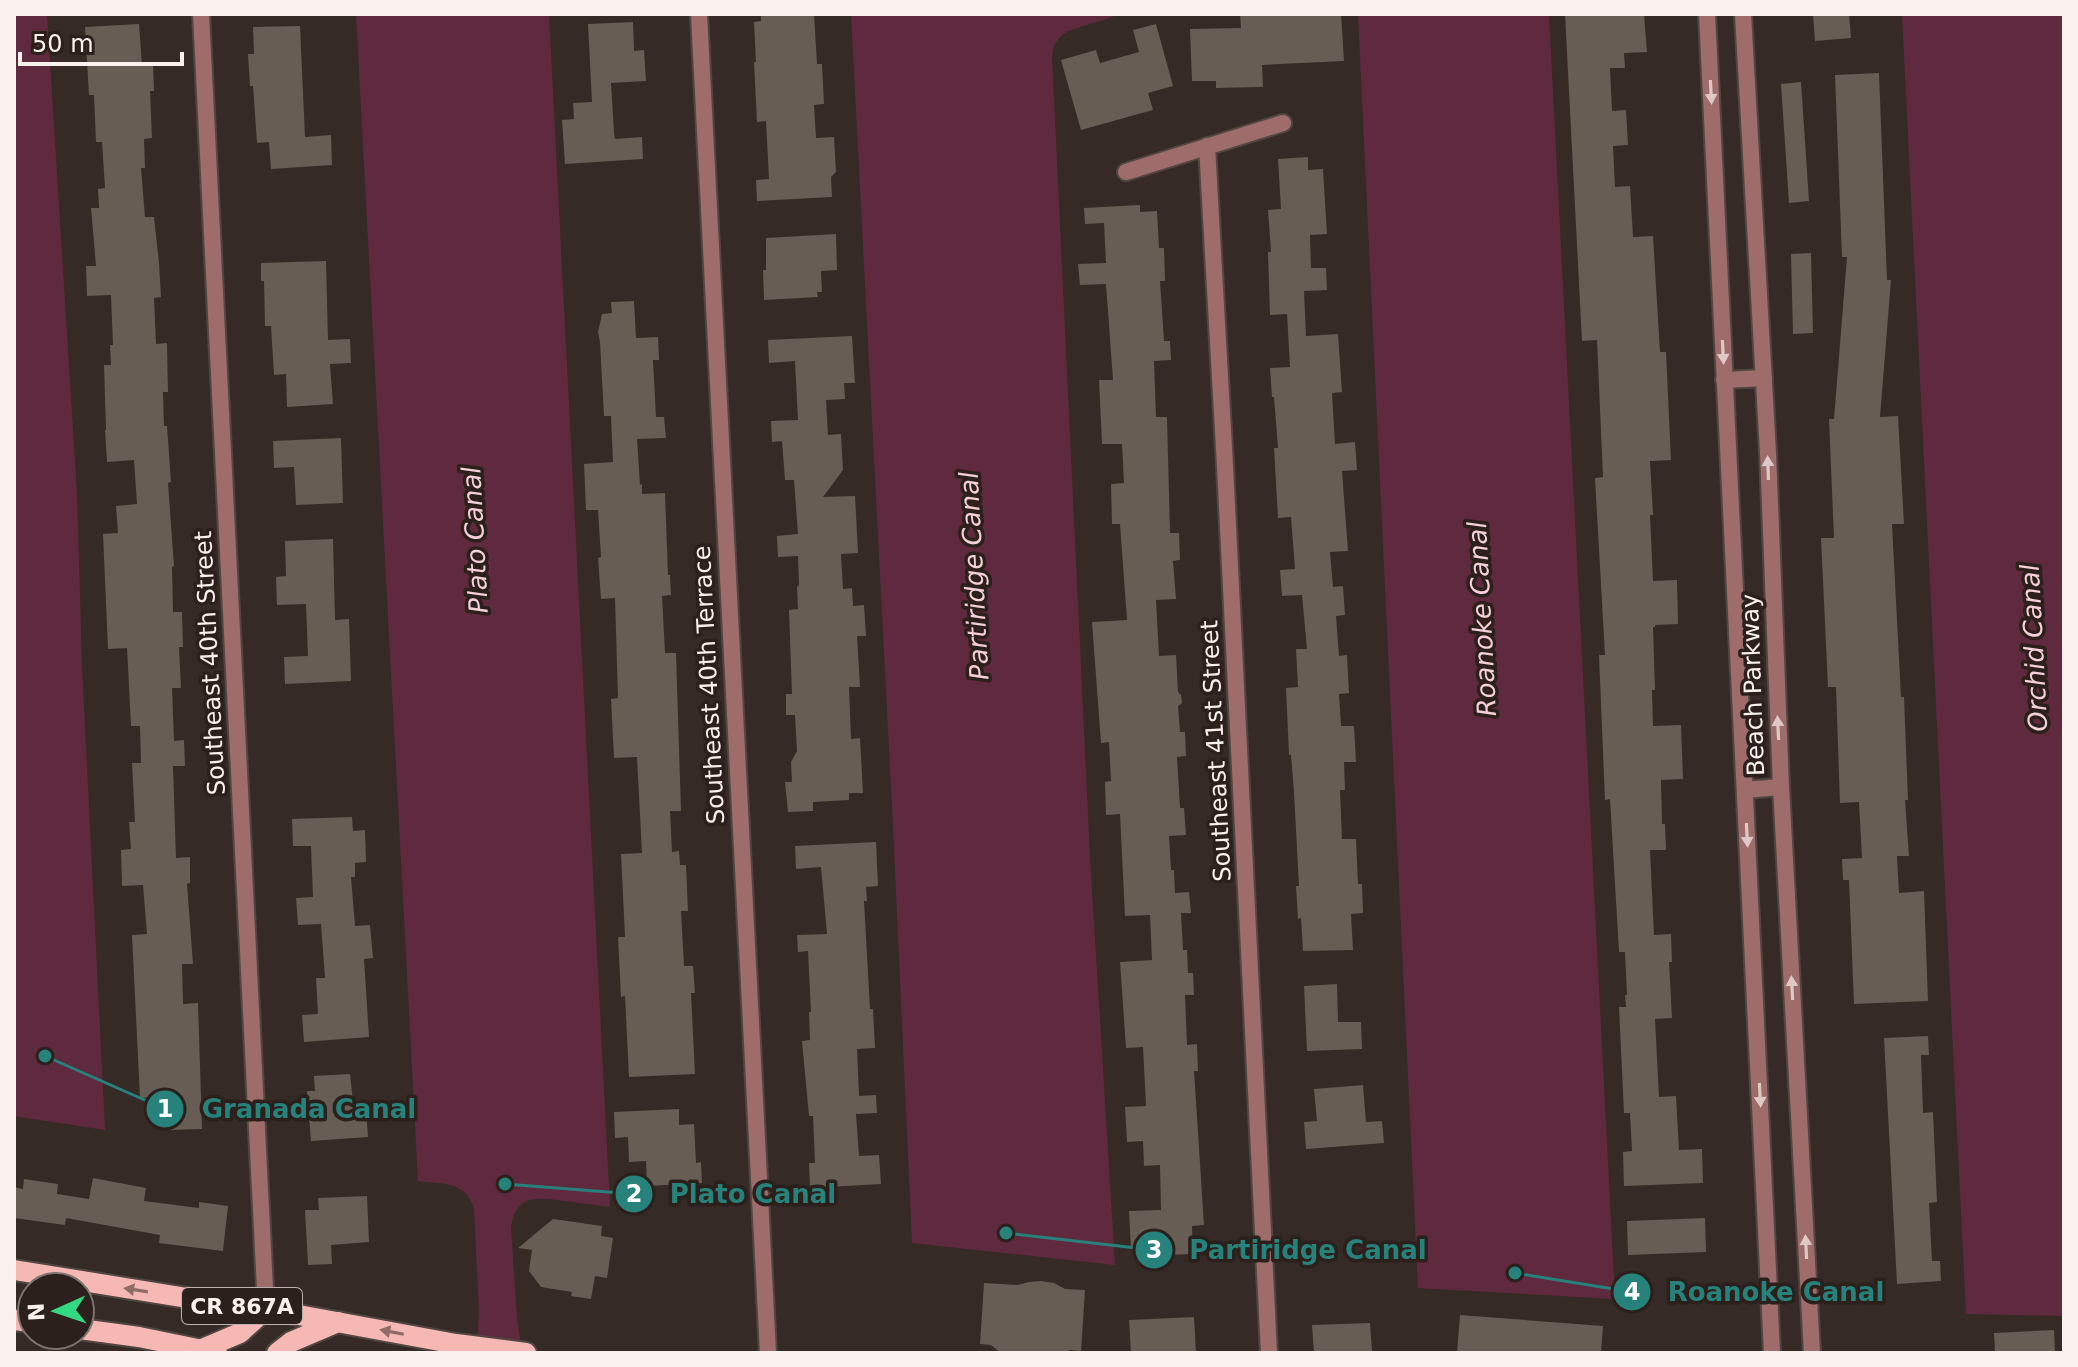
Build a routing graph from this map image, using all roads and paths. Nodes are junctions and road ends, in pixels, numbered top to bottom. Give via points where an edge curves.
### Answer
1 (201, 14) edge
2 (699, 14) edge
3 (1707, 14) edge
4 (1743, 14) edge
5 (1283, 123) dead end
6 (1207, 146) junction
7 (1126, 172) dead end
8 (1764, 378) junction
9 (1724, 380) junction
10 (1781, 787) junction
11 (1745, 790) junction
12 (14, 1270) edge
13 (266, 1309) junction
14 (338, 1322) junction
15 (96, 1331) edge
16 (209, 1351) edge
17 (277, 1353) edge
18 (526, 1353) edge
19 (768, 1353) edge
20 (1269, 1353) edge
21 (1772, 1353) edge
22 (1812, 1353) edge

1 - 13 street, Southeast 40th Street
2 - 19 street, Southeast 40th Terrace
3 -> 9 street, Beach Parkway
4 - 8 street, Beach Parkway
5 - 6 street
6 - 7 street
6 - 20 street, Southeast 41st Street
8 - 9 street
10 -> 8 street, Beach Parkway
9 - 11 street, Beach Parkway
10 - 11 street
22 -> 10 street, Beach Parkway
11 -> 21 street, Beach Parkway
13 -> 12 main road, CR 867A
13 - 14 main road, CR 867A
13 - 16 main road
14 - 17 main road
18 -> 14 main road, CR 867A
15 - 16 main road, CR 867A

